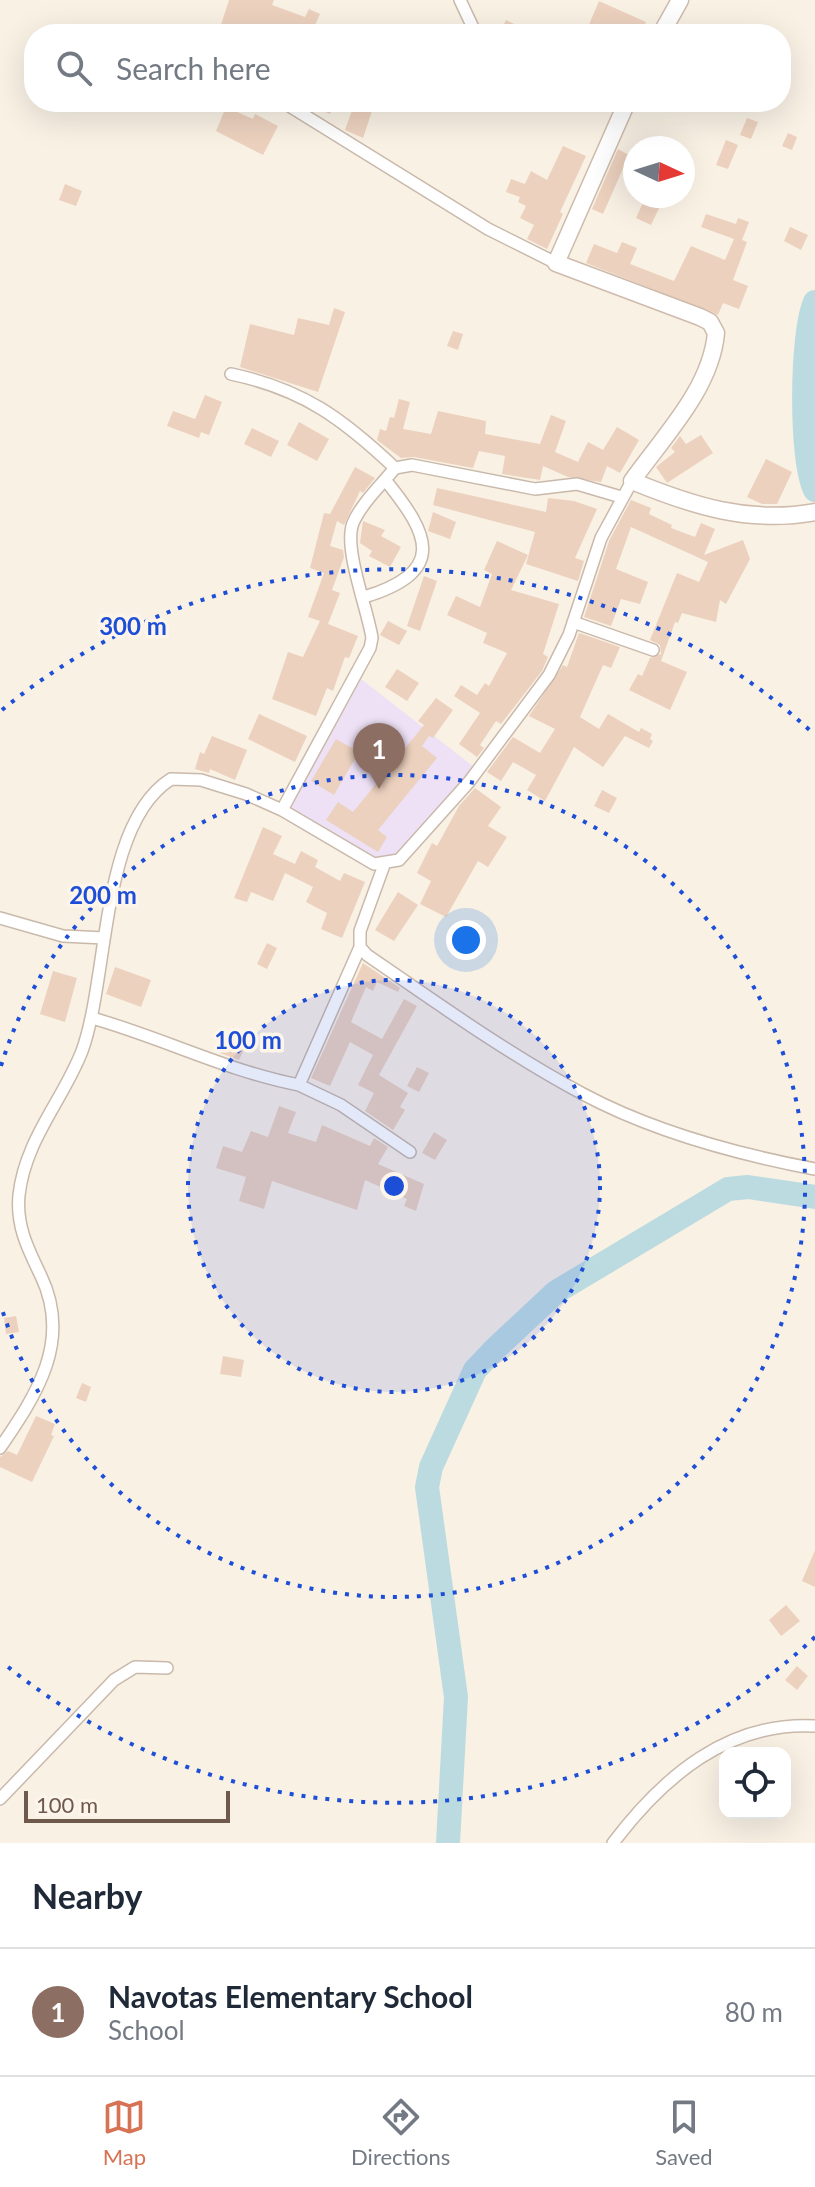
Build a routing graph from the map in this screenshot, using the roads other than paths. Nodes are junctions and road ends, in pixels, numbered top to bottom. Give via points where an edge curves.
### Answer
1 (460, 0) edge
2 (680, 0) edge
3 (471, 24) edge
4 (667, 24) edge
5 (299, 112) edge
6 (623, 112) edge
7 (556, 263) junction
8 (231, 374) dead end
9 (395, 468) junction
10 (386, 481) junction
11 (632, 481) junction
12 (621, 497) junction
13 (812, 512) edge
14 (364, 597) junction
15 (573, 622) junction
16 (653, 650) dead end
17 (282, 810) junction
18 (384, 865) junction
19 (0, 918) edge
20 (104, 938) junction
21 (360, 947) junction
22 (92, 1018) junction
23 (299, 1085) junction
24 (410, 1152) dead end
25 (815, 1169) edge
26 (0, 1448) edge
27 (167, 1668) dead end
28 (815, 1726) edge
29 (0, 1799) edge
30 (613, 1843) edge

1 - 3 street
2 - 4 street
5 - 7 street via 488,229
6 - 7 street
7 - 11 street via 714,326 715,345 693,395
8 - 9 street via 287,390 327,409
9 - 10 street
9 - 12 street via 412,465 535,489 577,484
10 - 14 street via 352,528 352,552
10 - 14 street via 418,523 423,552 409,575
11 - 12 street
11 - 13 street via 693,504 753,517
12 - 15 street via 594,555
14 - 17 street via 370,648
15 - 16 street
15 - 18 street via 560,656 522,715 405,855
17 - 18 street
17 - 20 street via 201,780 171,779 158,787 126,845
18 - 21 street via 360,931
19 - 20 street via 63,936
20 - 22 street
21 - 23 street
21 - 25 street via 582,1094 732,1152
22 - 23 street via 170,1041 240,1072
22 - 26 street via 80,1055 30,1152 19,1194 22,1236 51,1299 54,1337 44,1376
23 - 24 street via 341,1105
27 - 29 street via 135,1667 114,1680
28 - 30 street via 765,1728 722,1743 655,1795

